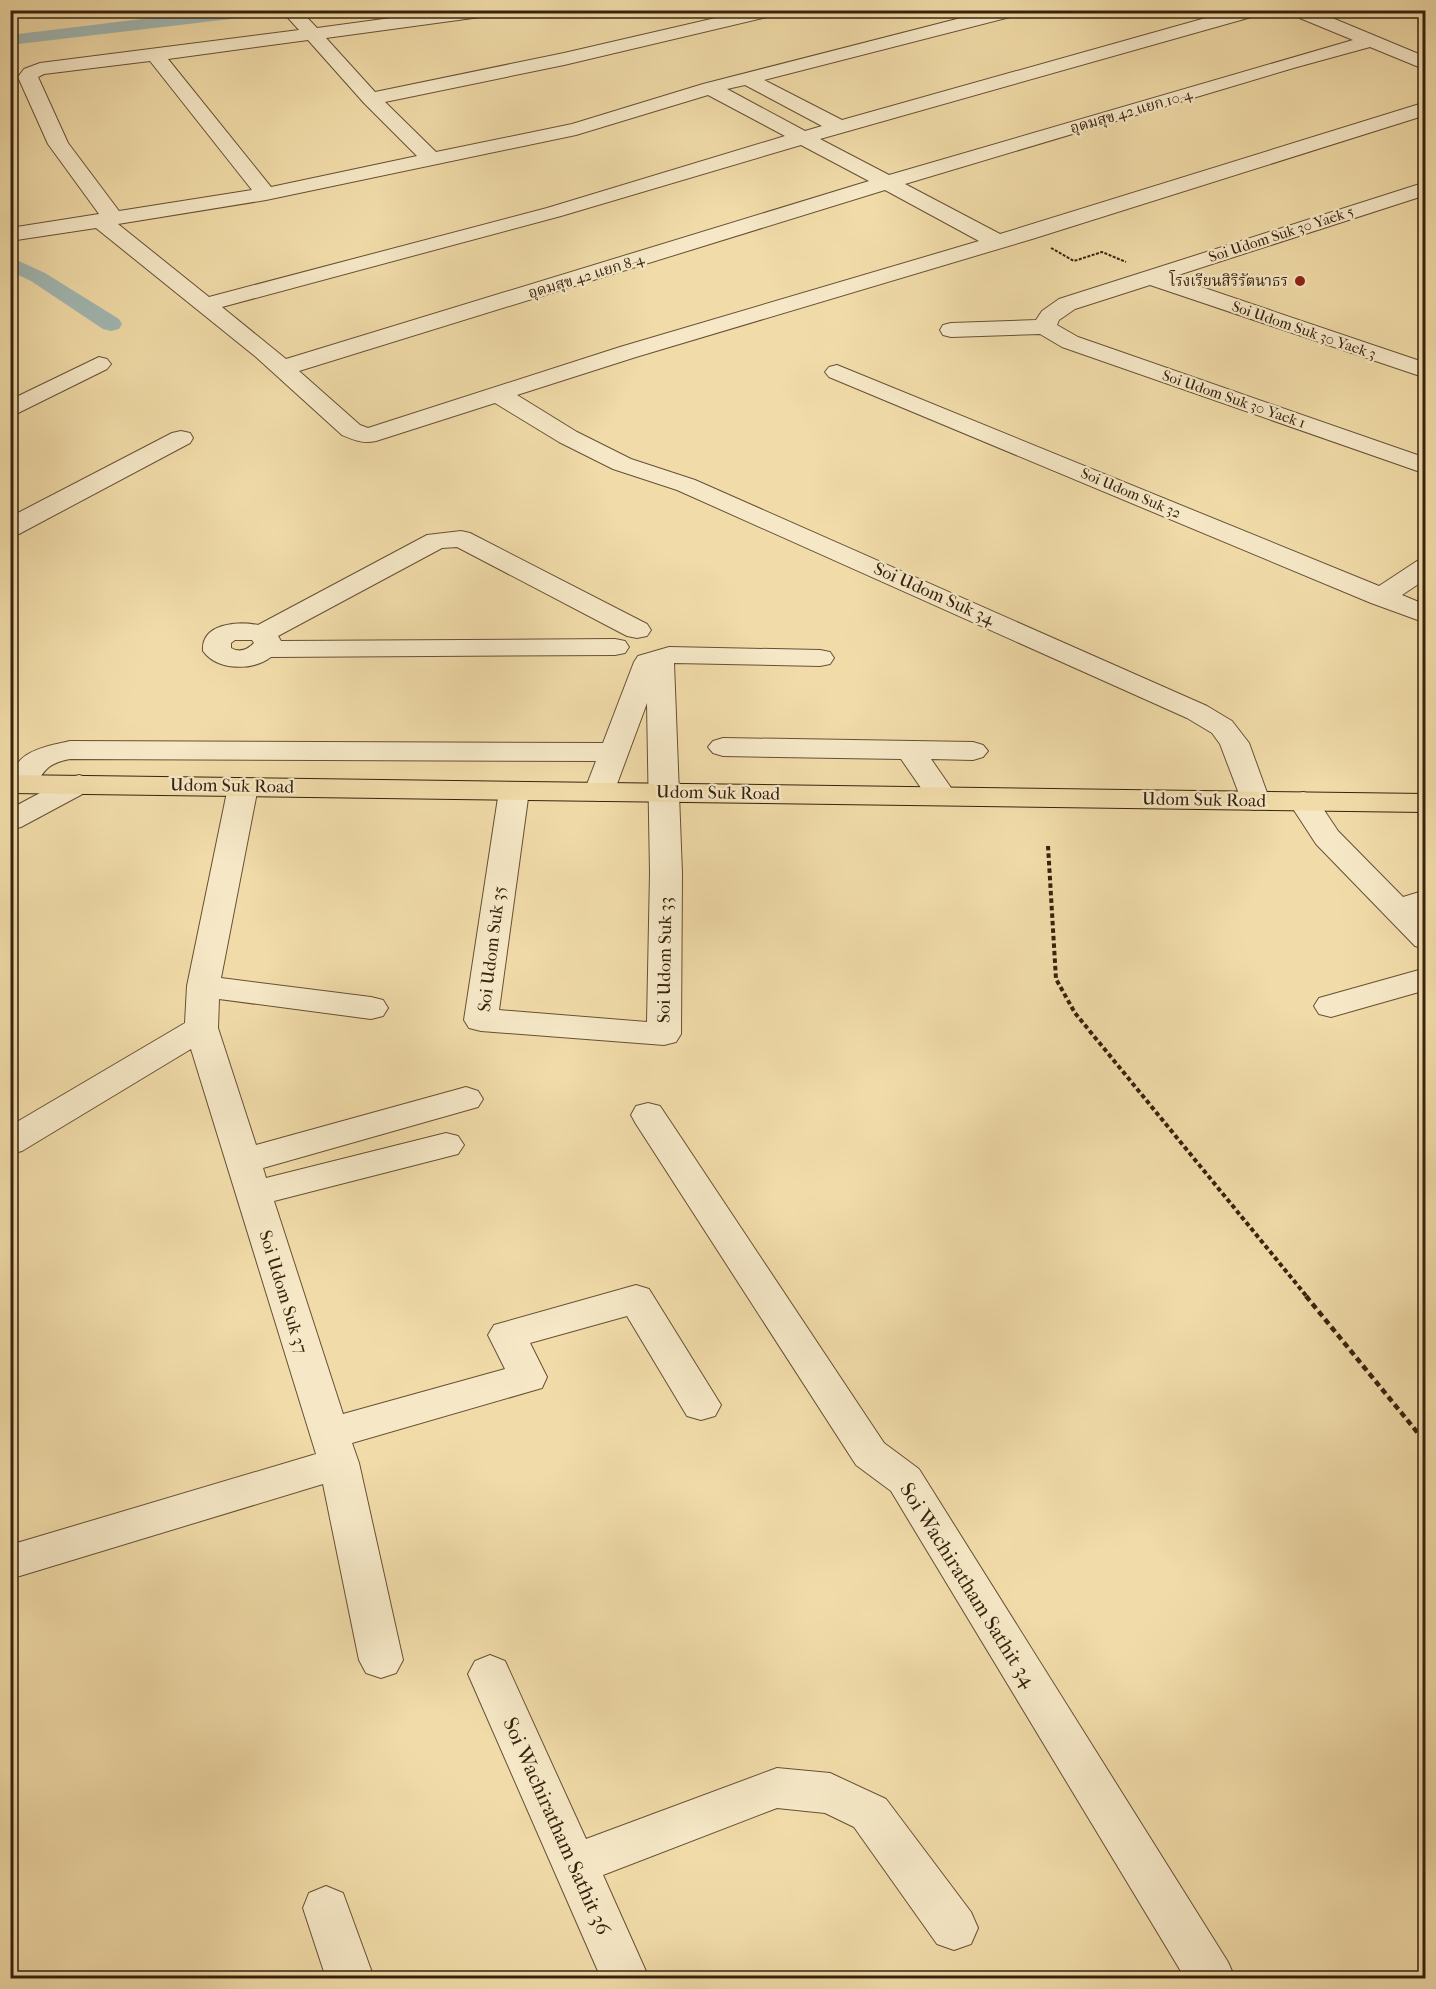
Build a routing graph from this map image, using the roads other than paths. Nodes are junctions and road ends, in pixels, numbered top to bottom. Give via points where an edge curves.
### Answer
1 (495, 10) edge
2 (776, 10) edge
3 (1016, 10) edge
4 (1256, 10) edge
5 (1296, 10) edge
6 (292, 13) edge
7 (313, 35) junction
8 (1373, 41) junction
9 (1425, 47) edge
10 (1403, 53) junction
11 (155, 56) junction
12 (1425, 64) edge
13 (748, 79) junction
14 (710, 88) junction
15 (371, 99) junction
16 (1425, 108) edge
17 (839, 127) junction
18 (801, 138) junction
19 (430, 158) junction
20 (888, 182) junction
21 (1425, 188) edge
22 (266, 194) junction
23 (107, 220) junction
24 (10, 235) edge
25 (998, 242) junction
26 (1154, 275) junction
27 (204, 305) junction
28 (1044, 327) junction
29 (951, 330) dead end
30 (99, 364) dead end
31 (283, 368) junction
32 (1425, 371) edge
33 (837, 372) dead end
34 (498, 394) junction
35 (10, 410) edge
36 (181, 438) dead end
37 (1425, 467) edge
38 (10, 528) edge
39 (1425, 567) edge
40 (1381, 597) junction
41 (1425, 615) edge
42 (637, 630) junction
43 (615, 647) junction
44 (820, 658) dead end
45 (659, 659) junction
46 (723, 747) dead end
47 (910, 750) junction
48 (973, 751) dead end
49 (613, 752) junction
50 (16, 784) edge
51 (79, 784) junction
52 (243, 787) junction
53 (514, 791) junction
54 (599, 792) junction
55 (664, 793) junction
56 (941, 795) junction
57 (1255, 801) junction
58 (1303, 801) junction
59 (1425, 803) edge
60 (10, 821) edge
61 (1411, 904) edge
62 (1425, 939) edge
63 (1425, 979) edge
64 (203, 986) junction
65 (1331, 1006) dead end
66 (371, 1008) dead end
67 (572, 1027) joint
68 (201, 1028) junction
69 (466, 1099) dead end
70 (648, 1114) dead end
71 (10, 1142) edge
72 (446, 1145) dead end
73 (248, 1178) junction
74 (701, 1404) dead end
75 (334, 1449) junction
76 (10, 1562) edge
77 (381, 1660) dead end
78 (490, 1674) dead end
79 (574, 1865) junction
80 (326, 1908) dead end
81 (954, 1928) dead end
82 (350, 1978) edge
83 (625, 1978) edge
84 (1211, 1978) edge

1 - 7 street
2 - 15 street
3 - 13 street
4 - 17 street
5 - 8 street
6 - 7 street
7 - 11 street
7 - 15 street
8 - 10 street
8 - 20 street, อุดมสุข 42 แยก 10-4
9 - 10 street
10 - 12 street
11 - 22 street
11 - 23 street via 40,69 28,77 58,144
13 - 14 street
13 - 17 street
14 - 18 street
14 - 19 street via 576,129
15 - 19 street
16 - 25 street
17 - 18 street
18 - 20 street
18 - 27 street via 554,212
19 - 22 street
20 - 25 street
20 - 31 street, อุดมสุข 42 แยก 8-4
21 - 26 street, Soi Udom Suk 30 Yaek 5
22 - 23 street
23 - 24 street
23 - 27 street
25 - 34 street
26 - 28 street, Soi Udom Suk 30 Yaek 5 via 1067,304 1050,316
26 - 32 street, Soi Udom Suk 30 Yaek 3
27 - 31 street
28 - 29 street
28 - 37 street, Soi Udom Suk 30 Yaek 1 via 1070,342
30 - 35 street
31 - 34 street via 351,430 367,436
33 - 40 street, Soi Udom Suk 32
34 - 57 street, Soi Udom Suk 34 via 568,437 622,464 708,494 1197,712 1222,728 1234,743
36 - 38 street
39 - 40 street
40 - 41 street, Soi Udom Suk 32
42 - 43 street via 621,636
42 - 43 street via 461,539 447,539 436,541 263,641
42 - 45 street via 658,631 672,639 673,650
43 - 45 street via 629,660
44 - 45 street
45 - 49 street
45 - 55 street
46 - 47 street
47 - 48 street
47 - 56 street
49 - 50 street via 70,750 41,756
49 - 54 street
50 - 51 main road, Udom Suk Road
51 - 52 main road, Udom Suk Road
51 - 60 street
52 - 53 main road, Udom Suk Road
52 - 64 street, Soi Udom Suk 37
53 - 54 main road, Udom Suk Road
53 - 67 street, Soi Udom Suk 35 via 481,1020
54 - 55 main road, Udom Suk Road
55 - 56 main road, Udom Suk Road
55 - 67 street, Soi Udom Suk 33 via 664,1034
56 - 57 main road, Udom Suk Road
57 - 58 main road, Udom Suk Road
58 - 59 main road, Udom Suk Road
58 - 61 street via 1327,837
61 - 62 street
63 - 65 street
64 - 66 street
64 - 68 street, Soi Udom Suk 37
68 - 71 street
68 - 73 street, Soi Udom Suk 37
69 - 73 street
70 - 84 street, Soi Wachiratham Sathit 34 via 870,1454 904,1480
72 - 73 street
73 - 75 street, Soi Udom Suk 37
74 - 75 street via 636,1299 507,1335 528,1377
75 - 76 street
75 - 77 street, Soi Udom Suk 37
78 - 79 street, Soi Wachiratham Sathit 36
79 - 81 street via 777,1788 830,1793 870,1813
79 - 83 street, Soi Wachiratham Sathit 36
80 - 82 street

